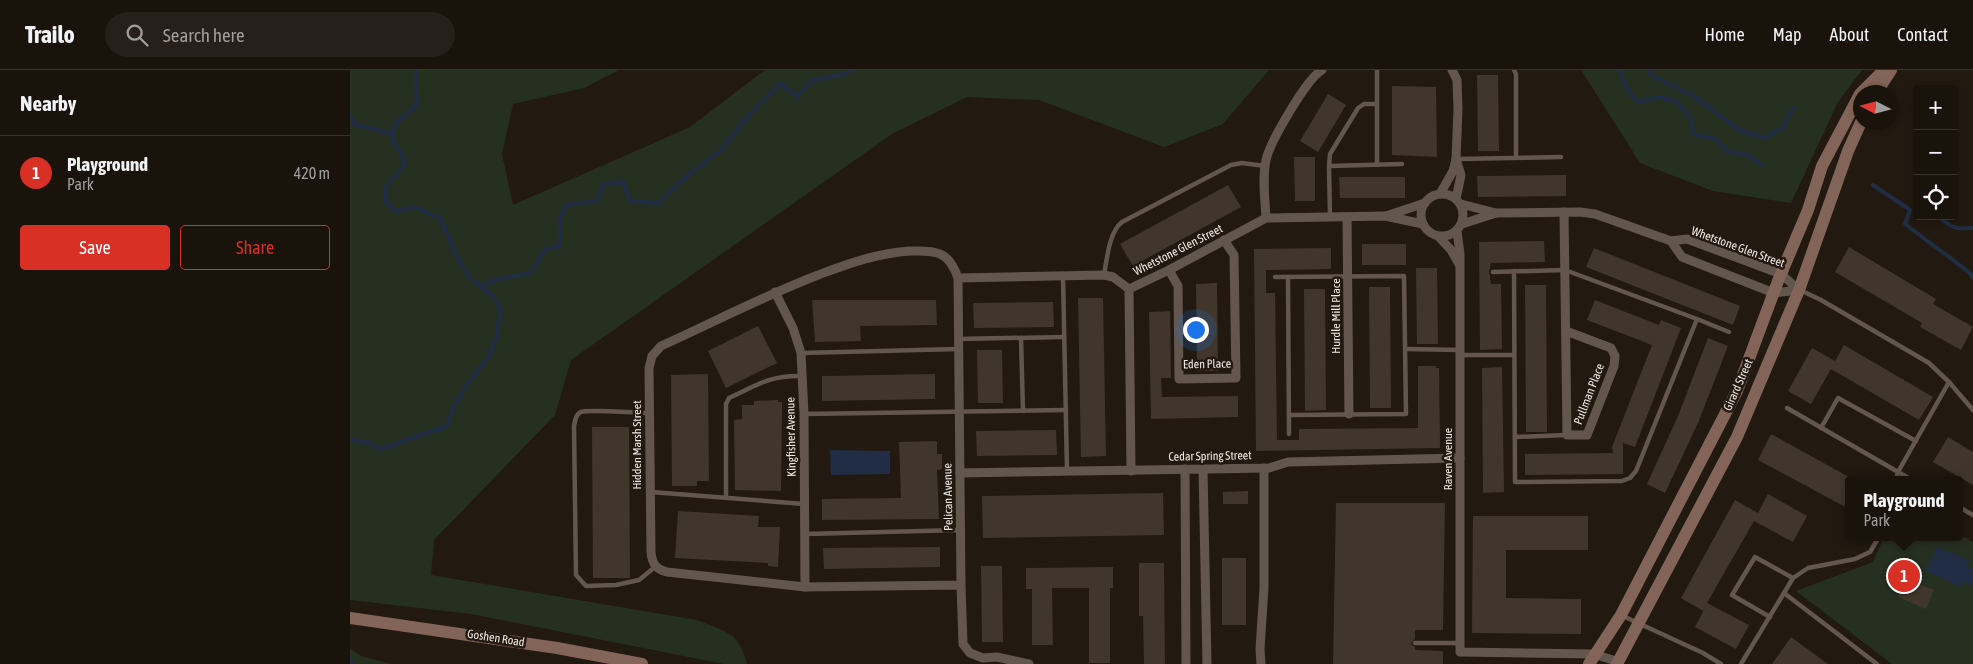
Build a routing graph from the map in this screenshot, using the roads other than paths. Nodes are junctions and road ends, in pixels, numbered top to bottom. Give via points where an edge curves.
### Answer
1 (1322, 70) edge
2 (1377, 70) edge
3 (1453, 70) edge
4 (1514, 70) edge
5 (1884, 70) edge
6 (1891, 70) edge
7 (1869, 85) edge
8 (1881, 85) edge
9 (1377, 104) junction
10 (1853, 108) edge
11 (1857, 130) edge
12 (1561, 157) dead end
13 (1516, 158) junction
14 (1456, 159) junction
15 (1377, 164) junction
16 (1402, 164) dead end
17 (1265, 166) junction
18 (1329, 166) junction
19 (1440, 194) junction
20 (1458, 201) junction
21 (1425, 204) junction
22 (1564, 212) junction
23 (1496, 213) junction
24 (1385, 216) junction
25 (1266, 218) junction
26 (1330, 218) junction
27 (1348, 218) junction
28 (1423, 224) junction
29 (1460, 227) junction
30 (1439, 237) junction
31 (1224, 240) junction
32 (1671, 241) junction
33 (1460, 267) junction
34 (1169, 270) junction
35 (1564, 270) junction
36 (1514, 271) junction
37 (1493, 272) dead end
38 (1781, 274) junction
39 (1063, 275) junction
40 (1104, 275) junction
41 (1288, 276) junction
42 (1348, 276) junction
43 (1275, 277) dead end
44 (958, 278) junction
45 (1129, 289) junction
46 (1798, 290) junction
47 (775, 292) junction
48 (1774, 293) junction
49 (1697, 319) junction
50 (1566, 331) junction
51 (1729, 332) dead end
52 (1064, 337) junction
53 (1021, 338) junction
54 (958, 339) junction
55 (958, 349) junction
56 (1405, 349) junction
57 (1460, 353) junction
58 (801, 354) junction
59 (1514, 355) junction
60 (802, 376) junction
61 (1949, 382) junction
62 (1787, 408) dead end
63 (1066, 410) junction
64 (1973, 410) edge
65 (1023, 411) junction
66 (959, 412) junction
67 (650, 413) junction
68 (804, 414) junction
69 (1349, 414) junction
70 (1289, 415) junction
71 (1821, 428) junction
72 (1289, 434) dead end
73 (1568, 436) junction
74 (1515, 437) junction
75 (1916, 441) junction
76 (1460, 458) junction
77 (1264, 468) junction
78 (1186, 469) junction
79 (1203, 469) junction
80 (1131, 471) junction
81 (1067, 472) junction
82 (1898, 472) junction
83 (960, 473) junction
84 (1897, 476) edge
85 (1905, 476) edge
86 (650, 492) junction
87 (726, 498) junction
88 (804, 504) junction
89 (961, 530) junction
90 (805, 534) junction
91 (1877, 541) edge
92 (655, 567) junction
93 (1793, 578) junction
94 (961, 585) junction
95 (805, 587) junction
96 (1784, 594) junction
97 (1621, 615) junction
98 (1770, 617) junction
99 (350, 618) edge
100 (1640, 624) junction
101 (1415, 643) dead end
102 (1460, 648) junction
103 (1592, 659) edge
104 (1618, 663) edge
105 (642, 664) edge
106 (1029, 664) edge
107 (1186, 664) edge
108 (1207, 664) edge
109 (1261, 664) edge
110 (1721, 664) edge
111 (1741, 664) edge
112 (1877, 664) edge

1 - 17 street via 1311,79 1273,142
2 - 9 lane
3 - 14 street via 1457,80 1458,109
4 - 13 lane
5 - 7 street, Girard Street
6 - 8 street
9 - 15 lane
9 - 18 lane via 1364,104 1358,108 1330,154
10 - 38 street, Girard Street via 1822,166 1808,210
11 - 46 street, Girard Street
12 - 13 lane
13 - 14 lane
14 - 19 street
14 - 20 street via 1461,175
15 - 16 lane
15 - 18 lane
17 - 25 street
17 - 40 lane via 1231,165 1122,222 1113,234
18 - 26 lane
19 - 20 street
19 - 21 street
20 - 23 street, Whetstone Glen Street
20 - 29 street via 1463,210
21 - 24 street, Whetstone Glen Street
21 - 28 street via 1421,217
22 - 23 street, Whetstone Glen Street
22 - 32 street, Whetstone Glen Street via 1595,214
22 - 35 street, Pullman Place
23 - 29 street, Whetstone Glen Street
24 - 27 street, Whetstone Glen Street
24 - 28 street, Whetstone Glen Street
25 - 26 street, Whetstone Glen Street
25 - 31 street, Whetstone Glen Street
26 - 27 street, Whetstone Glen Street
27 - 42 street, Hurdle Mill Place
28 - 30 street via 1426,230
29 - 30 street via 1452,235
29 - 33 street, Raven Avenue
30 - 33 street
31 - 34 street, Whetstone Glen Street
31 - 34 street, Eden Place via 1234,255 1236,378 1179,379 1178,286
32 - 38 street, Whetstone Glen Street via 1687,239
32 - 48 street, Whetstone Glen Street via 1682,257
33 - 57 street, Raven Avenue
34 - 45 street, Whetstone Glen Street
35 - 36 lane
35 - 49 lane
35 - 50 street, Pullman Place
36 - 37 lane
36 - 59 lane
38 - 46 street, Whetstone Glen Street
38 - 48 street, Girard Street
39 - 40 street
39 - 44 street
39 - 52 lane
40 - 45 street via 1113,277
41 - 42 lane
41 - 43 lane
41 - 70 lane
42 - 56 lane via 1404,276
42 - 69 street, Hurdle Mill Place
44 - 47 street, Hidden Marsh Street via 955,268 940,254 897,252 869,257
44 - 54 street, Pelican Avenue
45 - 80 street, Whetstone Glen Street
46 - 48 street, Whetstone Glen Street
46 - 61 lane via 1929,363
46 - 100 street, Girard Street via 1737,437
47 - 58 street, Kingfisher Avenue
47 - 67 street, Hidden Marsh Street via 661,346 652,356 649,368
48 - 97 street, Girard Street via 1737,391
49 - 51 lane
49 - 74 lane via 1636,471 1630,478 1622,481 1515,482
50 - 73 street, Pullman Place
50 - 73 street, Pullman Place via 1611,348 1615,356 1587,435
52 - 53 lane
52 - 63 lane
53 - 54 lane
53 - 65 lane
54 - 55 street, Pelican Avenue
55 - 58 lane
55 - 66 street, Pelican Avenue
56 - 57 lane
56 - 69 lane via 1406,414
57 - 59 lane
57 - 76 street, Raven Avenue
58 - 60 street, Kingfisher Avenue
59 - 74 lane
60 - 68 street, Kingfisher Avenue
60 - 87 lane via 770,378 730,398 726,404
61 - 64 lane
61 - 75 lane
62 - 71 lane
63 - 65 lane
63 - 81 lane
65 - 66 lane
66 - 68 lane
66 - 83 street, Pelican Avenue
67 - 86 street, Hidden Marsh Street
67 - 92 lane via 592,410 582,411 576,416 576,575 586,586 616,585 639,580
68 - 88 street, Kingfisher Avenue
69 - 70 lane
70 - 72 lane
71 - 75 lane via 1838,398
71 - 82 lane
73 - 74 lane
75 - 82 lane
76 - 77 street, Cedar Spring Street via 1288,462
76 - 102 street, Raven Avenue
77 - 79 street, Cedar Spring Street
77 - 109 street
78 - 79 street, Cedar Spring Street
78 - 80 street, Cedar Spring Street
78 - 107 street
79 - 108 street
80 - 81 street, Cedar Spring Street
81 - 83 street, Cedar Spring Street
82 - 84 lane
82 - 85 lane
83 - 89 street, Pelican Avenue
86 - 87 lane
86 - 92 street, Hidden Marsh Street via 651,560
87 - 88 lane
88 - 90 street, Kingfisher Avenue
89 - 90 lane
89 - 94 street, Pelican Avenue
90 - 95 street, Kingfisher Avenue
91 - 93 lane via 1870,552 1855,559 1808,568
92 - 95 street via 667,572
93 - 96 lane
93 - 98 lane via 1755,557 1732,595
94 - 95 street
94 - 106 street, Pelican Avenue via 963,644 970,653 983,658 996,657
96 - 98 lane
96 - 112 lane
97 - 100 lane
97 - 103 street, Girard Street
98 - 111 lane
99 - 105 street, Goshen Road via 530,643
100 - 104 street, Girard Street
100 - 110 lane
101 - 102 lane
102 - 103 street
103 - 104 street

